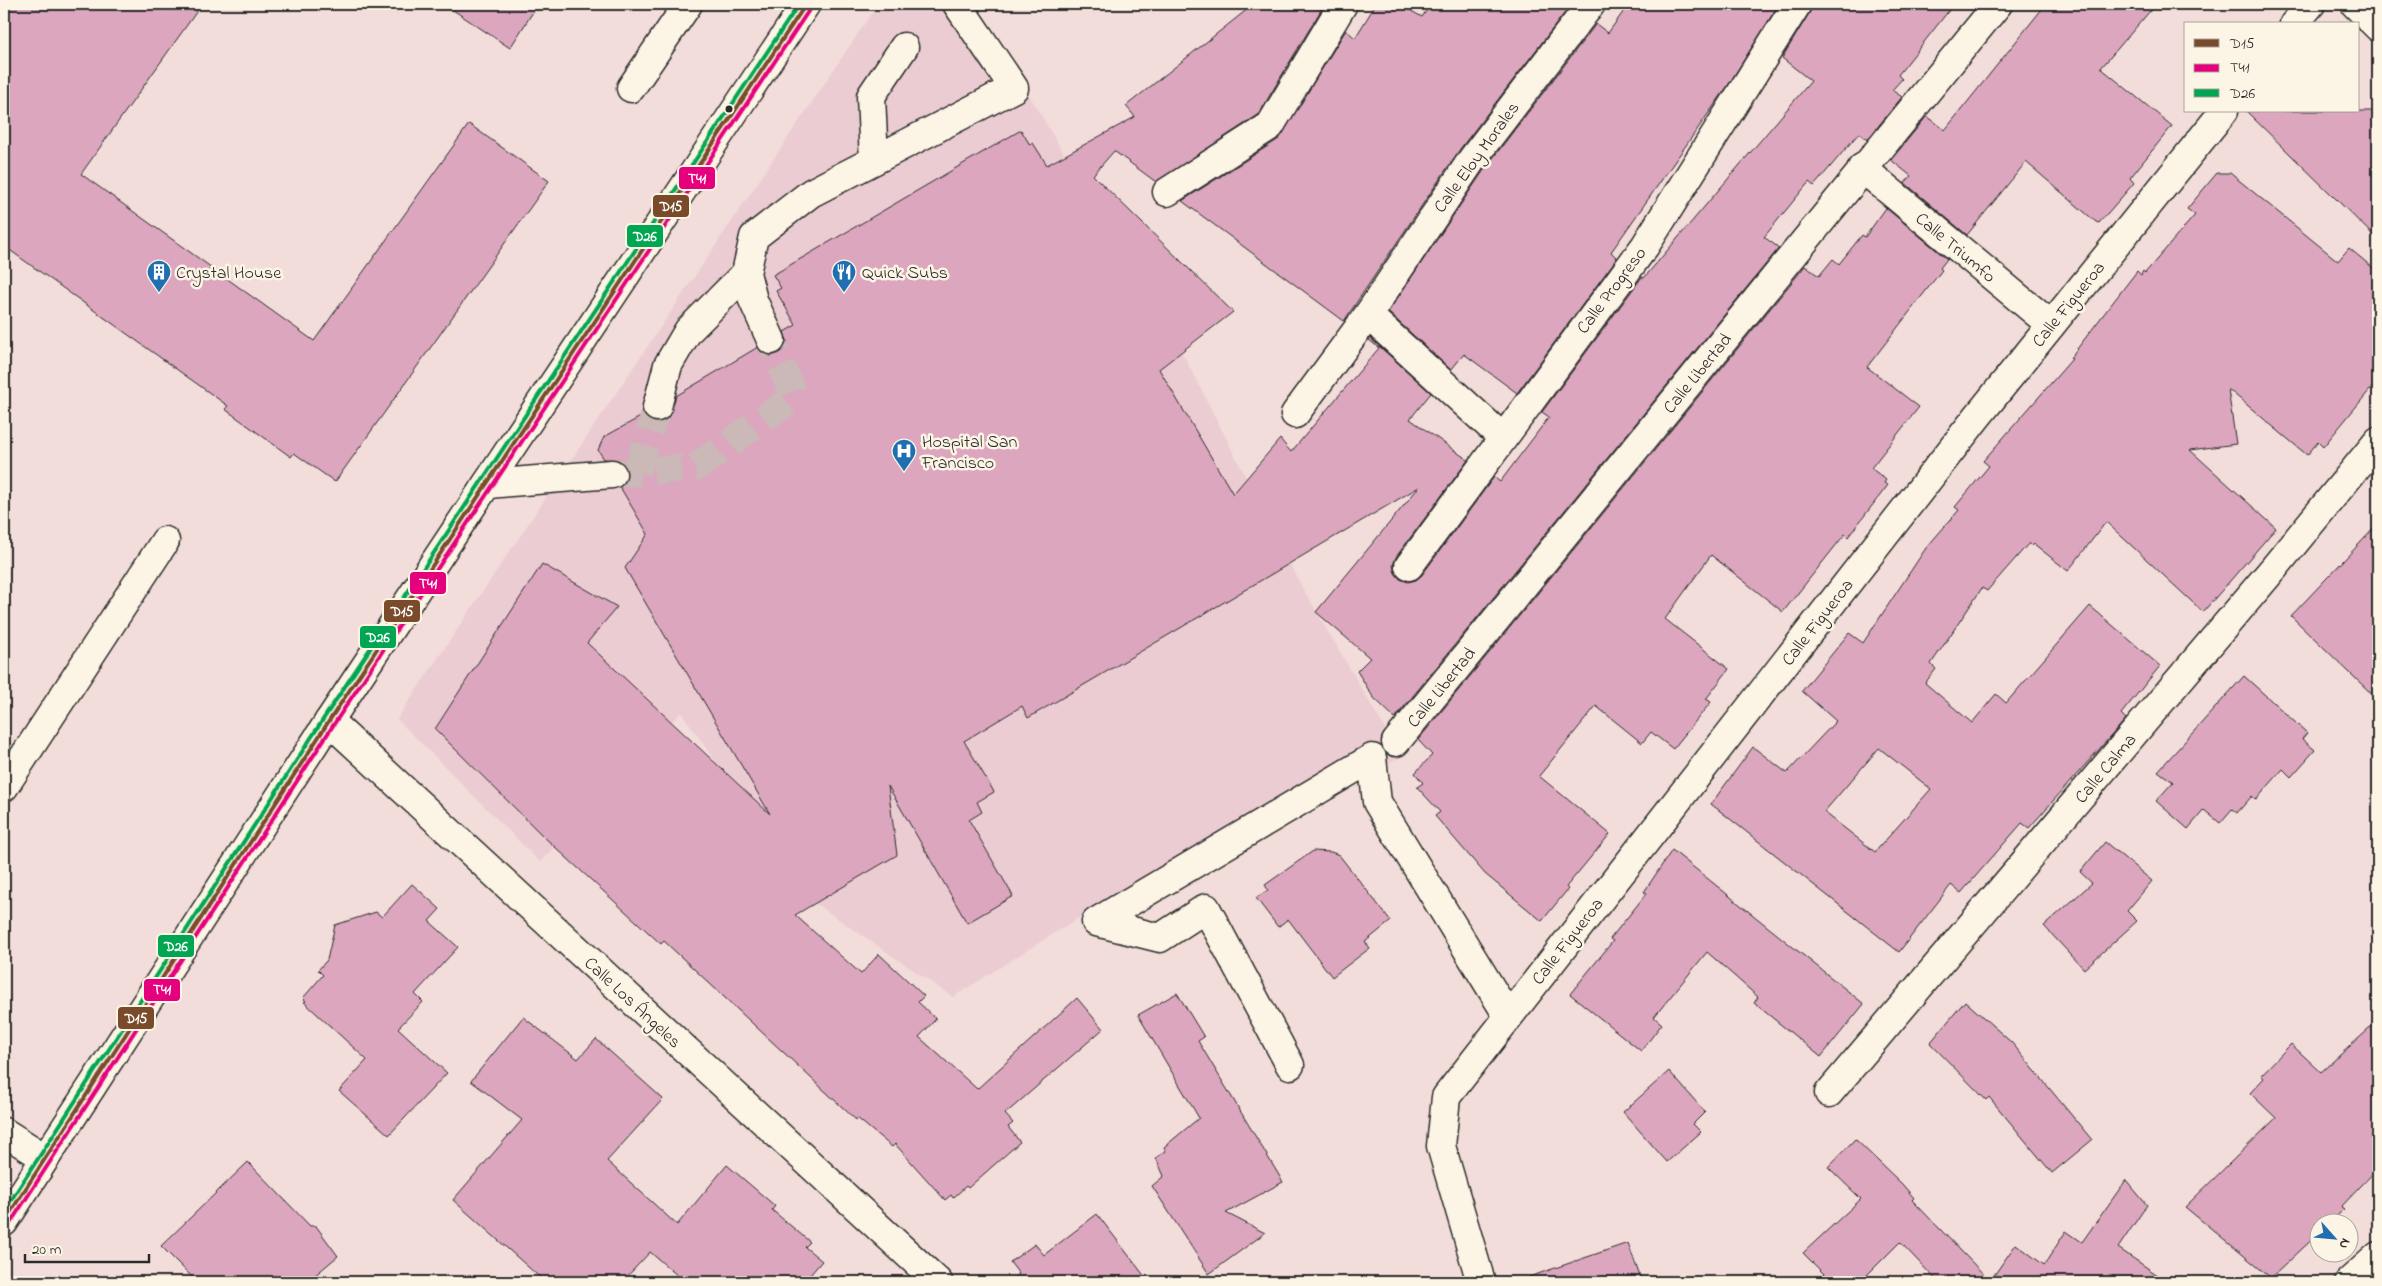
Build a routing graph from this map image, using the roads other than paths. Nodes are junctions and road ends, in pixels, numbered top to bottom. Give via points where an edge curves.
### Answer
1 (688, 4) edge
2 (806, 4) edge
3 (957, 4) edge
4 (1343, 4) edge
5 (1591, 4) edge
6 (1797, 4) edge
7 (1998, 4) edge
8 (2311, 4) edge
9 (2355, 4) edge
10 (2296, 22) edge
11 (2378, 27) edge
12 (904, 47) dead end
13 (631, 88) dead end
14 (2223, 112) edge
15 (874, 160) junction
16 (1862, 168) junction
17 (1167, 192) dead end
18 (746, 273) junction
19 (1368, 315) junction
20 (2051, 325) junction
21 (770, 340) tunnel mouth
22 (657, 407) tunnel mouth
23 (1295, 414) dead end
24 (1502, 436) junction
25 (2378, 441) edge
26 (612, 474) tunnel mouth
27 (487, 484) junction
28 (164, 541) dead end
29 (1409, 566) dead end
30 (329, 721) junction
31 (1396, 742) dead end
32 (4, 787) edge
33 (1508, 1016) junction
34 (1290, 1064) dead end
35 (1829, 1093) dead end
36 (4, 1132) edge
37 (45, 1158) junction
38 (8, 1206) edge
39 (2378, 1256) edge
40 (938, 1282) edge
41 (1480, 1282) edge
42 (2349, 1282) edge

1 - 13 street
2 - 27 street
3 - 15 street via 1014,88
4 - 17 street via 1270,126
5 - 19 street, Calle Eloy Morales via 1473,158
6 - 24 street, Calle Progreso via 1645,246
7 - 16 street, Calle Libertad
8 - 10 street
9 - 11 street
12 - 15 street via 871,96
14 - 20 street, Calle Figueroa
15 - 18 street via 811,193 754,237
16 - 20 street, Calle Triumfo
16 - 31 street, Calle Libertad
18 - 21 street via 753,300
18 - 22 street via 688,331 668,365
19 - 23 street, Calle Eloy Morales
19 - 24 street
20 - 33 street, Calle Figueroa
24 - 29 street, Calle Progreso
25 - 35 street, Calle Calma via 2268,576
26 - 27 street
27 - 30 street
28 - 32 street
30 - 37 street
30 - 40 street, Calle Los Ángeles
33 - 34 street via 1377,802 1372,758 1096,922 1160,938 1206,908
33 - 41 street, Calle Figueroa via 1446,1097 1441,1146
36 - 37 street
37 - 38 street
39 - 42 street

